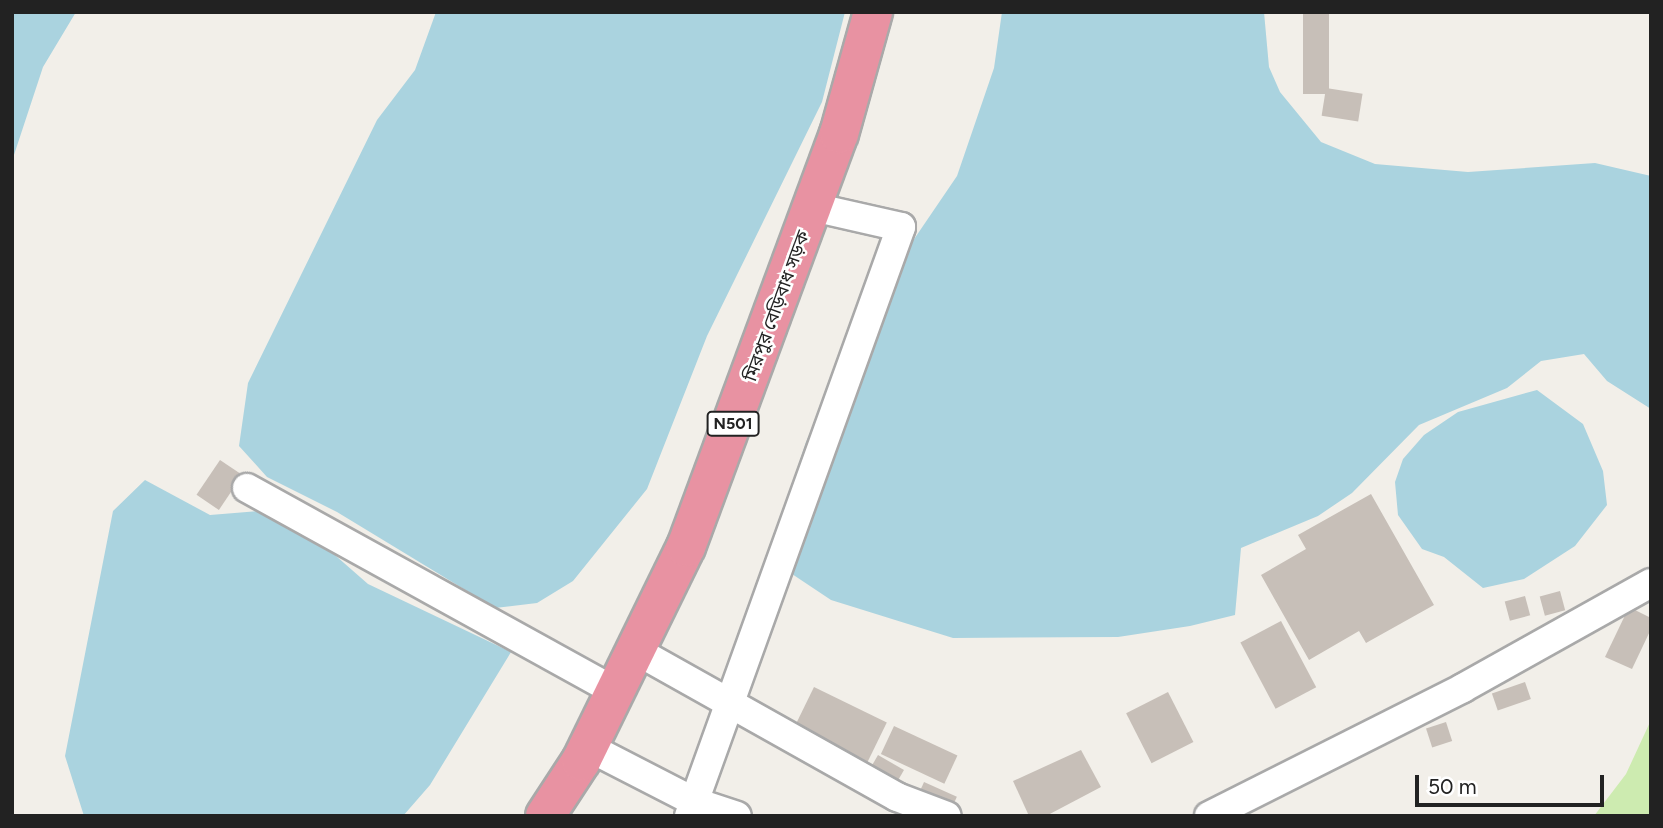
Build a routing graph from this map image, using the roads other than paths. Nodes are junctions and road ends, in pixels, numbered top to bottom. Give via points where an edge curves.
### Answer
1 (873, 12) edge
2 (813, 207) junction
3 (247, 488) dead end
4 (1651, 583) edge
5 (635, 650) junction
6 (615, 691) junction
7 (727, 702) junction
8 (588, 747) junction
9 (692, 809) edge
10 (545, 816) edge
11 (737, 816) edge
12 (947, 816) edge
13 (1209, 816) edge

1 - 2 highway, মিরপুর বেড়িবাধ সড়ক / N501
2 - 5 highway, মিরপুর বেড়িবাধ সড়ক / N501 via 686,547
2 - 7 street via 901,227
3 - 6 street
4 - 13 street via 1463,688
5 - 6 highway, মিরপুর বেড়িবাধ সড়ক / N501
5 - 7 street
6 - 8 highway, মিরপুর বেড়িবাধ সড়ক / N501
7 - 9 street
7 - 12 street via 897,797
8 - 9 street
8 - 10 highway, মিরপুর বেড়িবাধ সড়ক / N501
9 - 11 street

